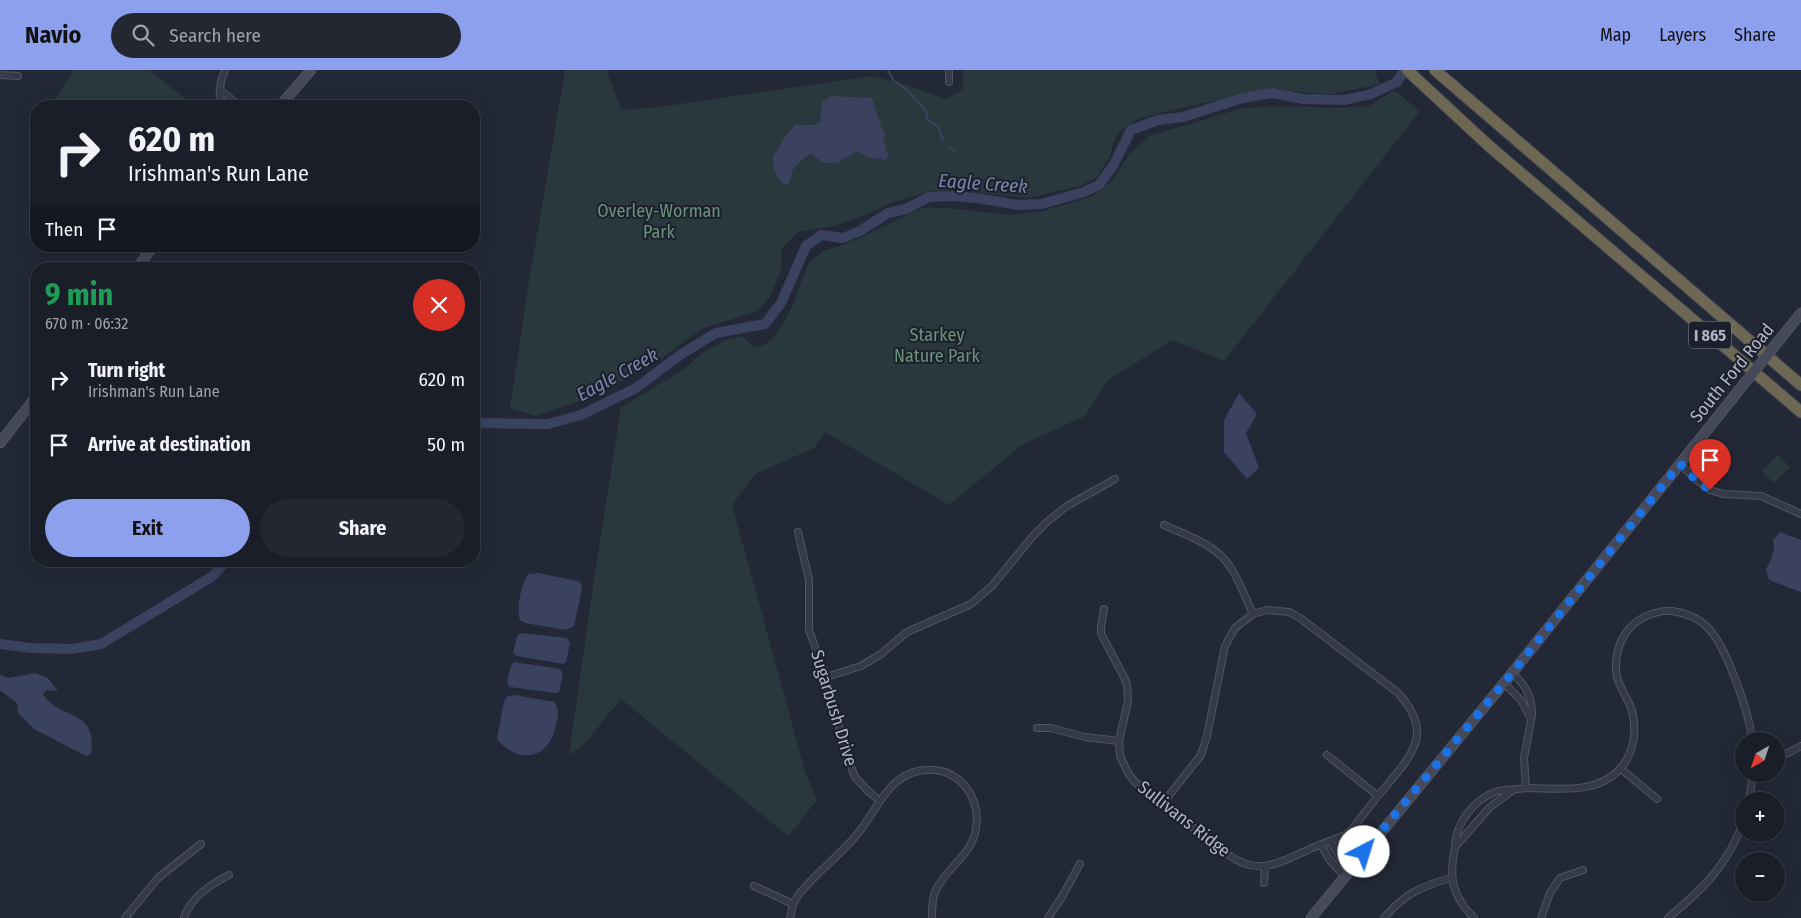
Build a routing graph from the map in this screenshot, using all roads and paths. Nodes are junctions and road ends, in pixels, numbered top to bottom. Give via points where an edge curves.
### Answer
1 (225, 70) edge
2 (311, 70) edge
3 (949, 70) edge
4 (1407, 70) edge
5 (1435, 70) edge
6 (1444, 70) edge
7 (0, 75) edge
8 (18, 76) dead end
9 (949, 82) dead end
10 (220, 90) junction
11 (1461, 90) junction
12 (221, 100) edge
13 (232, 100) edge
14 (285, 100) edge
15 (1801, 313) edge
16 (1801, 385) edge
17 (30, 405) edge
18 (1801, 412) edge
19 (0, 443) edge
20 (1680, 464) junction
21 (1115, 479) dead end
22 (1801, 514) edge
23 (1164, 525) dead end
24 (798, 532) dead end
25 (1104, 609) dead end
26 (1253, 614) junction
27 (1512, 673) junction
28 (826, 677) junction
29 (1504, 683) junction
30 (1531, 719) junction
31 (1037, 728) dead end
32 (1751, 732) edge
33 (1119, 741) junction
34 (1801, 746) edge
35 (1328, 754) dead end
36 (1785, 754) edge
37 (1620, 768) junction
38 (1526, 788) junction
39 (1512, 791) junction
40 (1378, 796) junction
41 (1657, 799) dead end
42 (880, 801) junction
43 (1162, 803) junction
44 (1735, 840) edge
45 (1330, 841) junction
46 (201, 844) dead end
47 (1321, 845) junction
48 (1455, 847) junction
49 (1080, 864) dead end
50 (1265, 866) junction
51 (1351, 867) junction
52 (1583, 870) dead end
53 (229, 875) dead end
54 (1344, 876) junction
55 (1451, 878) junction
56 (1264, 883) dead end
57 (754, 886) dead end
58 (793, 904) junction
59 (125, 918) edge
60 (184, 918) edge
61 (790, 918) edge
62 (932, 918) edge
63 (1048, 918) edge
64 (1311, 918) edge
65 (1384, 918) edge
66 (1474, 918) edge
67 (1541, 918) edge
68 (1668, 918) edge

1 - 10 street
2 - 14 main road
3 - 9 street
4 - 18 highway, I 865 via 1488,146
5 - 11 highway
6 - 11 highway
7 - 8 street
10 - 12 street
10 - 13 street
11 - 16 highway, I 865 via 1491,120
15 - 20 main road, South Ford Road, bridge
17 - 19 main road
20 - 22 street via 1710,490 1761,496
20 - 27 main road, South Ford Road
21 - 28 street via 1072,503 1047,522 979,599 907,632 866,663
23 - 26 street via 1206,544 1219,554 1231,567
24 - 28 street, Sugarbush Drive via 808,580 809,630
25 - 33 street, Sullivans Ridge via 1101,634 1124,677 1128,694
26 - 40 street, Sullivans Ridge via 1275,610 1300,618 1397,692 1411,709 1416,721 1414,747 1406,763
26 - 43 street via 1235,628 1226,646 1200,755
27 - 29 main road, South Ford Road
27 - 30 street via 1528,693 1533,712
28 - 42 street, Sugarbush Drive via 851,768 861,785
29 - 30 street via 1521,700
29 - 51 main road, South Ford Road
30 - 38 street via 1524,758
31 - 33 street
32 - 37 street via 1742,697 1710,630 1688,614 1654,613 1635,624 1617,655 1617,676 1631,709 1634,726 1631,749
33 - 43 street, Sullivans Ridge via 1120,756 1128,773
34 - 36 street
35 - 40 street
37 - 38 street via 1613,776 1591,786
37 - 41 street
38 - 39 street
39 - 48 street via 1490,808
39 - 48 street via 1492,793 1476,804 1458,829
40 - 45 street, Sullivans Ridge via 1353,828
42 - 58 street via 856,836 807,885
42 - 62 street via 894,782 902,777 911,772 931,770 960,781 974,801 977,812 973,840 940,883 933,901
43 - 50 street, Sullivans Ridge via 1234,859 1249,865
44 - 68 street via 1705,886
45 - 47 street, Sullivans Ridge
45 - 51 street via 1340,858
46 - 59 street via 158,878
47 - 50 street, Sullivans Ridge via 1284,862
47 - 54 street
48 - 55 street
49 - 63 street
50 - 56 street
51 - 54 main road, South Ford Road
52 - 67 street via 1560,878 1550,893
53 - 60 street via 214,882 199,896
54 - 64 main road, South Ford Road
55 - 65 street via 1416,890
55 - 66 street via 1462,904
57 - 58 street
58 - 61 street

